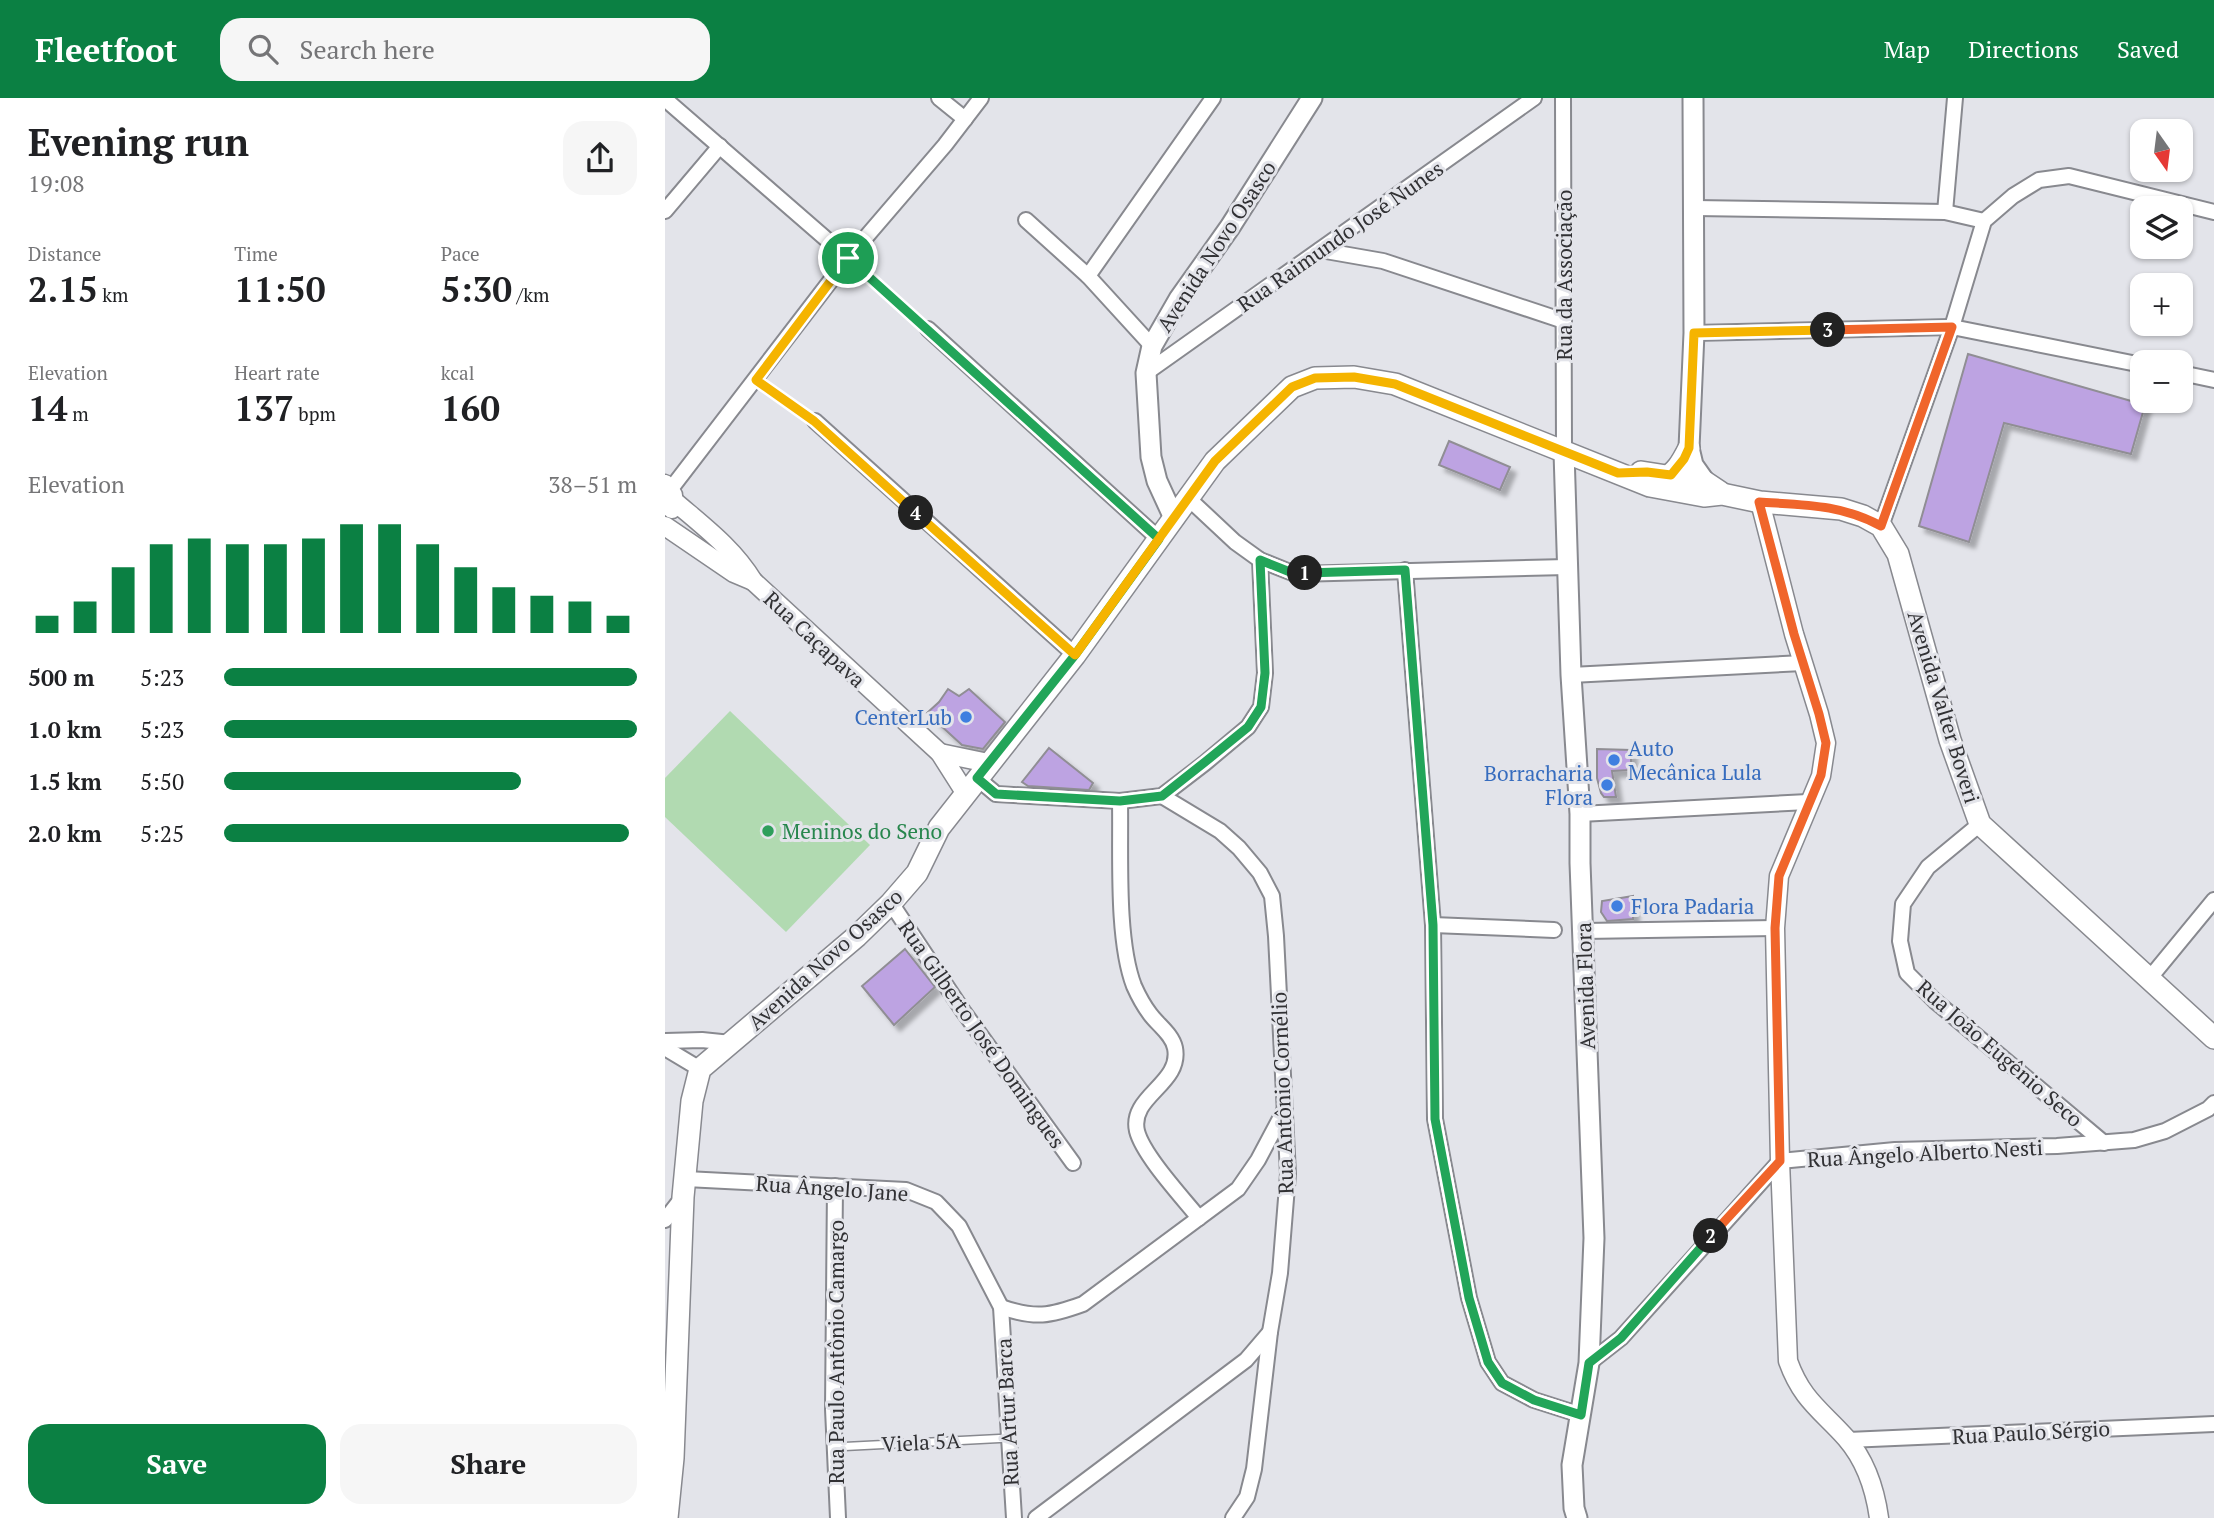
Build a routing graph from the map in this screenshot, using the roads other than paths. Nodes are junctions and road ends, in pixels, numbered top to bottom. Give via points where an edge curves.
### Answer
1 (939, 98) edge
2 (981, 98) edge
3 (1213, 98) edge
4 (1311, 98) edge
5 (1534, 98) edge
6 (1563, 98) edge
7 (1693, 98) edge
8 (1955, 98) edge
9 (665, 99) edge
10 (965, 119) junction
11 (720, 146) junction
12 (1695, 208) junction
13 (665, 211) edge
14 (1945, 212) junction
15 (2214, 212) edge
16 (1026, 220) dead end
17 (1984, 221) junction
18 (1320, 250) junction
19 (848, 258) junction
20 (1088, 276) junction
21 (1564, 321) junction
22 (1952, 327) junction
23 (928, 329) road end
24 (1694, 333) junction
25 (1152, 346) junction
26 (2130, 363) edge
27 (1146, 373) junction
28 (2193, 376) edge
29 (2214, 380) edge
30 (814, 421) road end
31 (1689, 448) junction
32 (1565, 452) junction
33 (1618, 473) junction
34 (1671, 475) junction
35 (1650, 486) junction
36 (1713, 488) junction
37 (669, 489) edge
38 (1188, 498) junction
39 (1759, 502) junction
40 (665, 517) edge
41 (1174, 519) junction
42 (702, 524) junction
43 (665, 526) edge
44 (1881, 526) junction
45 (1159, 539) junction
46 (689, 540) junction
47 (1260, 560) junction
48 (1567, 567) junction
49 (1405, 570) junction
50 (753, 581) junction
51 (1075, 655) junction
52 (1803, 663) junction
53 (1571, 675) junction
54 (940, 753) junction
55 (977, 778) junction
56 (1162, 796) junction
57 (1120, 801) junction
58 (1808, 803) junction
59 (1580, 814) junction
60 (1980, 824) junction
61 (2214, 900) edge
62 (891, 903) junction
63 (1433, 925) junction
64 (1775, 928) junction
65 (1554, 930) dead end
66 (1584, 931) junction
67 (2149, 979) junction
68 (2214, 1038) edge
69 (665, 1041) edge
70 (731, 1043) junction
71 (665, 1048) edge
72 (700, 1069) junction
73 (2214, 1103) edge
74 (1284, 1111) junction
75 (2103, 1143) junction
76 (1780, 1161) junction
77 (1073, 1164) dead end
78 (835, 1186) junction
79 (684, 1188) junction
80 (1199, 1218) junction
81 (665, 1220) edge
82 (1001, 1307) junction
83 (1270, 1332) junction
84 (1589, 1363) junction
85 (1581, 1415) junction
86 (2214, 1424) edge
87 (1009, 1438) junction
88 (1848, 1440) junction
89 (834, 1447) junction
90 (669, 1455) edge
91 (667, 1518) edge
92 (838, 1518) edge
93 (1014, 1518) edge
94 (1036, 1518) edge
95 (1233, 1518) edge
96 (1577, 1518) edge
97 (1879, 1518) edge

1 - 10 street
2 - 10 street
3 - 20 street
4 - 25 main road, Avenida Novo Osasco
5 - 18 street, Rua Raimundo José Nunes
6 - 21 street, Rua da Associação
7 - 12 main road
8 - 14 street
9 - 11 street
10 - 19 street
11 - 13 street
11 - 19 street
12 - 14 street
12 - 24 main road
14 - 17 street
15 - 17 street via 2069,177 2039,180
16 - 20 street
17 - 22 street
18 - 21 street via 1383,261
18 - 27 street, Rua Raimundo José Nunes
19 - 37 street
20 - 25 street
21 - 32 street, Rua da Associação
22 - 24 street
22 - 26 street
22 - 44 street
23 - 45 street
24 - 31 main road
25 - 27 main road, Avenida Novo Osasco
27 - 41 main road, Avenida Novo Osasco via 1151,457
28 - 29 street
30 - 51 street
31 - 34 main road
31 - 36 main road via 1693,465
32 - 33 main road
32 - 38 main road via 1395,384 1354,377 1315,378 1283,395 1215,461
32 - 48 main road, Avenida Flora
33 - 34 main road
33 - 35 main road
34 - 35 main road
34 - 36 main road
35 - 36 main road via 1704,496
36 - 39 main road
37 - 40 street via 673,508
37 - 42 street, Rua Caçapava
38 - 41 main road
38 - 47 street
39 - 44 main road via 1841,509
39 - 52 street
41 - 45 main road, Avenida Novo Osasco
42 - 46 street
42 - 50 street, Rua Caçapava via 740,560
43 - 46 street, Rua Caçapava
44 - 60 main road, Avenida Valter Boveri via 1898,554 1949,740
45 - 51 main road, Avenida Novo Osasco
46 - 50 street, Rua Caçapava via 734,573
47 - 49 street via 1295,574
47 - 56 street via 1265,673 1261,707 1248,727
48 - 49 street
48 - 53 main road, Avenida Flora
49 - 63 street
50 - 54 street, Rua Caçapava
51 - 55 main road, Avenida Novo Osasco
52 - 53 street
52 - 58 street via 1826,743 1821,775
53 - 59 main road, Avenida Flora
54 - 55 street
54 - 55 street, Rua Caçapava
55 - 57 street via 996,794
55 - 62 main road, Avenida Novo Osasco via 939,828 917,873
56 - 57 street
56 - 74 street, Rua Antônio Cornélio via 1239,848 1272,896
57 - 80 street via 1123,926 1129,971 1145,1006 1174,1046 1175,1058 1171,1072 1141,1106 1137,1133
58 - 59 street
58 - 64 street via 1779,876
59 - 66 main road, Avenida Flora
60 - 67 main road, Avenida Valter Boveri
60 - 75 street, Rua João Eugênio Seco via 1928,867 1903,904 1900,942 1907,973
61 - 67 street
62 - 70 main road, Avenida Novo Osasco
62 - 77 street, Rua Gilberto José Domingues
63 - 65 street
63 - 85 street via 1435,1119 1469,1298 1488,1362 1502,1383 1534,1400
64 - 66 street
64 - 76 street
66 - 84 main road, Avenida Flora via 1594,1238
67 - 68 main road, Avenida Valter Boveri
69 - 70 street
70 - 72 main road, Avenida Novo Osasco
71 - 72 street
72 - 79 main road via 690,1112
73 - 75 street, Rua Ângelo Alberto Nesti via 2165,1131
74 - 80 street via 1238,1189
74 - 83 street, Rua Antônio Cornélio via 1288,1174
75 - 76 street, Rua Ângelo Alberto Nesti via 1895,1150
76 - 84 street, Rua Ângelo Alberto Nesti via 1621,1338
76 - 88 street via 1788,1361 1806,1398
78 - 79 street, Rua Ângelo Jane
78 - 82 street, Rua Ângelo Jane via 906,1190 936,1202 959,1226
78 - 89 street, Rua Paulo Antônio Camargo
79 - 81 street
79 - 90 main road
80 - 82 street via 1083,1304 1041,1315
82 - 87 street, Rua Artur Barca
83 - 94 street via 1245,1360
83 - 95 street, Rua Antônio Cornélio via 1254,1469 1247,1497
84 - 85 main road, Avenida Flora
85 - 96 main road, Avenida Flora via 1572,1465
86 - 88 street, Rua Paulo Sérgio
87 - 89 lane, Viela 5A
87 - 93 street, Rua Artur Barca
88 - 97 street via 1865,1466
89 - 92 street, Rua Paulo Antônio Camargo
90 - 91 main road

